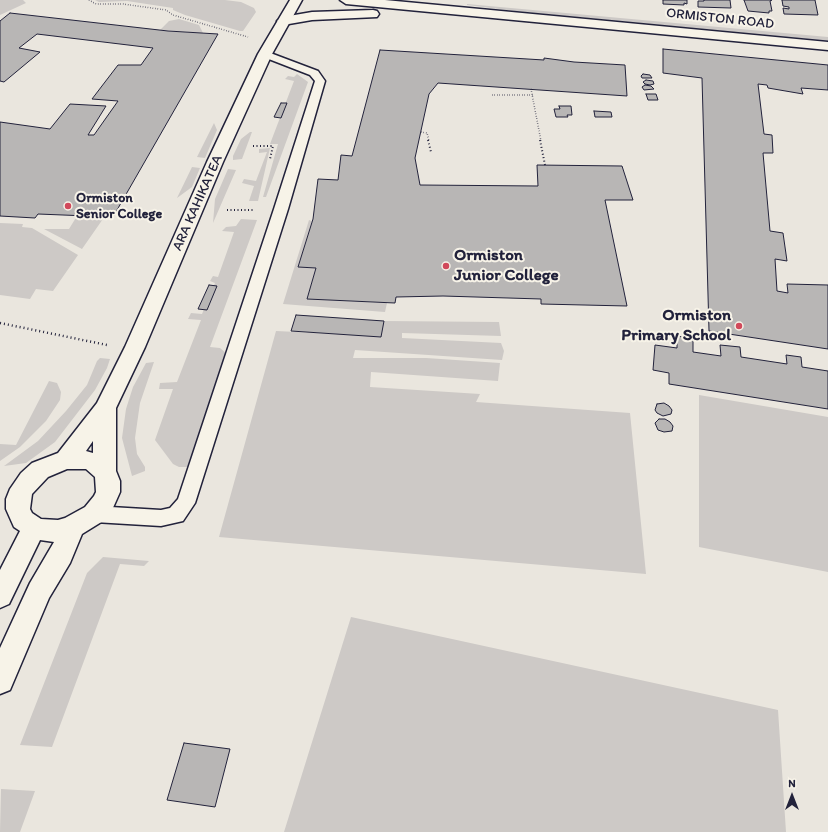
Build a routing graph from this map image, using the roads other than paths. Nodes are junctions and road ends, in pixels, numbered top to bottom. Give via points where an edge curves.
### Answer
1 (296, 0) edge
2 (346, 0) edge
3 (472, 6) edge
4 (283, 21) junction
5 (751, 26) dead end
6 (828, 46) edge
7 (266, 54) junction
8 (105, 408) junction
9 (66, 460) junction
10 (104, 471) junction
11 (94, 514) junction
12 (72, 527) junction
13 (34, 528) junction
14 (0, 596) edge
15 (0, 680) edge

1 - 4 main road, ARA KAHIKATEA
2 - 3 main road, ORMISTON ROAD
3 - 4 main road via 312,16
3 - 5 main road, ORMISTON ROAD
3 - 6 main road, ORMISTON ROAD
4 - 7 main road, ARA KAHIKATEA
7 - 8 main road, ARA KAHIKATEA via 215,162 135,347
7 - 11 lane via 314,72 320,82 186,502 176,515 161,518
8 - 9 main road, ARA KAHIKATEA
8 - 10 main road, ARA KAHIKATEA
9 - 10 main road via 89,461
9 - 13 main road via 40,470 22,489 18,509 23,520
10 - 11 main road via 108,481 108,492 104,503
11 - 12 main road
12 - 13 main road via 58,531
12 - 15 main road via 61,555 39,591
13 - 14 main road

